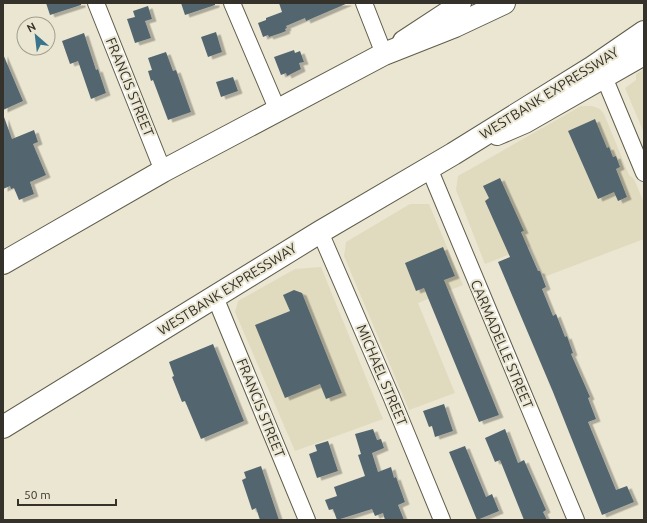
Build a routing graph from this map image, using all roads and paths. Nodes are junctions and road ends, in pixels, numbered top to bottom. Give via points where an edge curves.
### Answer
1 (96, 3) edge
2 (232, 3) edge
3 (364, 3) edge
4 (461, 3) edge
5 (504, 3) edge
6 (644, 32) edge
7 (384, 54) junction
8 (644, 55) edge
9 (604, 77) junction
10 (278, 112) junction
11 (453, 154) junction
12 (429, 168) junction
13 (164, 172) junction
14 (644, 173) edge
15 (320, 232) junction
16 (3, 263) edge
17 (215, 297) junction
18 (3, 427) edge
19 (307, 520) edge
20 (442, 520) edge
21 (576, 520) edge

1 - 13 street, FRANCIS STREET
2 - 10 street
3 - 7 street
4 - 7 main road
5 - 7 highway via 455,26
6 - 11 highway, WESTBANK EXPRESSWAY via 593,67
7 - 10 highway
8 - 9 main road, WESTBANK EXPRESSWAY
9 - 11 main road, WESTBANK EXPRESSWAY via 525,123
9 - 14 street
10 - 13 highway
11 - 12 highway, WESTBANK EXPRESSWAY
12 - 15 highway, WESTBANK EXPRESSWAY
12 - 21 street, CARMADELLE STREET
13 - 16 highway
15 - 17 highway, WESTBANK EXPRESSWAY
15 - 20 street, MICHAEL STREET via 392,396
17 - 18 highway, WESTBANK EXPRESSWAY
17 - 19 street, FRANCIS STREET

